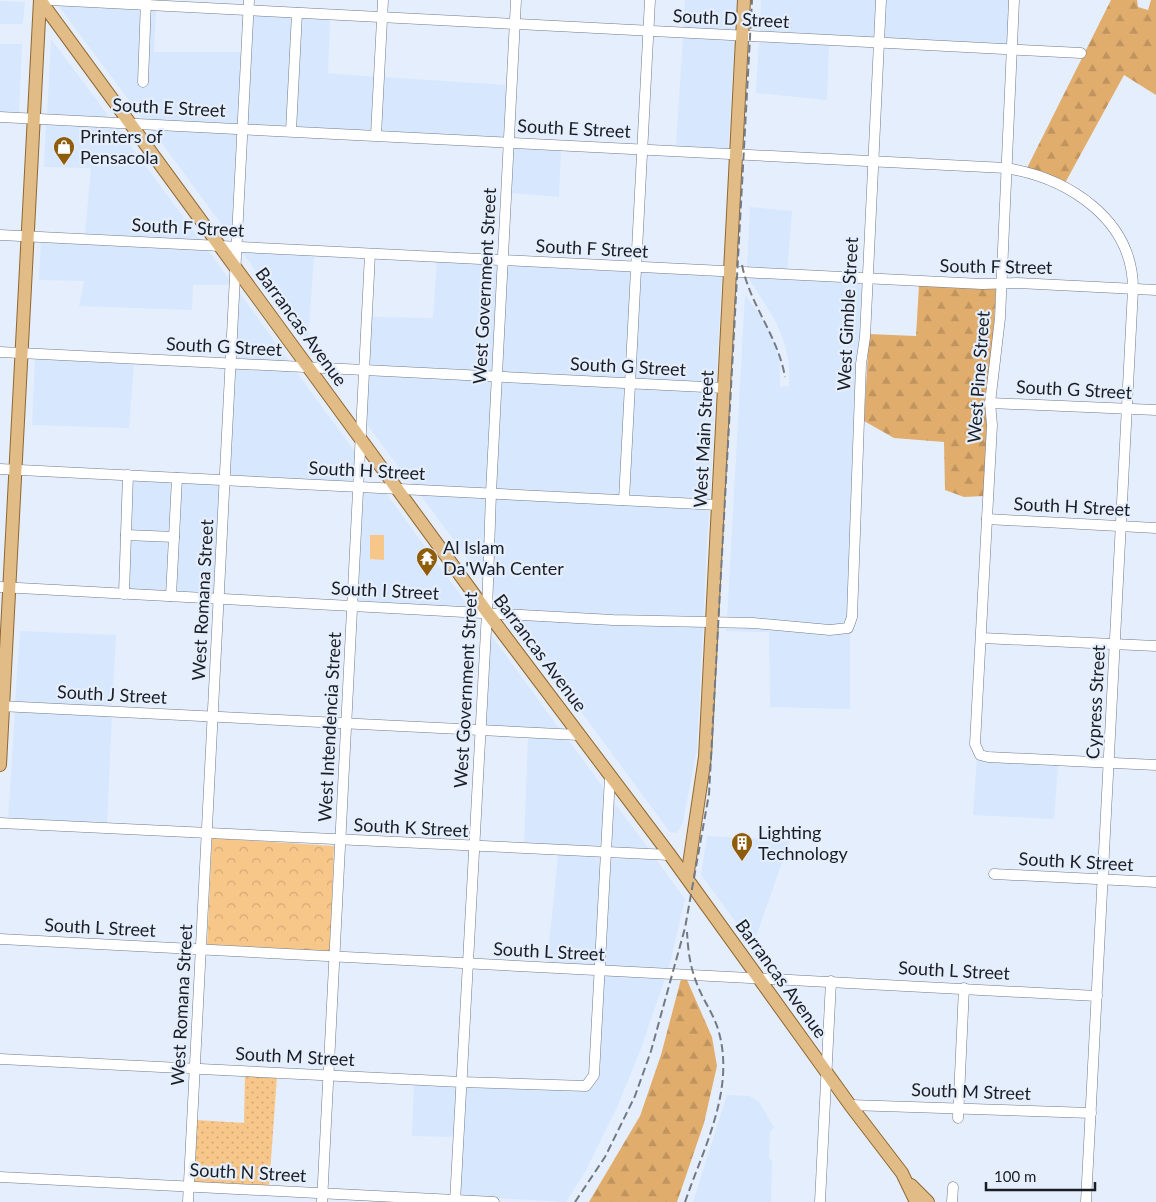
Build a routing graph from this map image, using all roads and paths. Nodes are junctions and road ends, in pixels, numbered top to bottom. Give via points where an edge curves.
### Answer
1 (40, 0) edge
2 (50, 0) edge
3 (383, 0) edge
4 (516, 0) edge
5 (650, 0) edge
6 (744, 0) edge
7 (881, 0) edge
8 (1014, 0) edge
9 (146, 2) edge
10 (249, 5) edge
11 (297, 13) junction
12 (382, 17) junction
13 (515, 24) junction
14 (648, 31) junction
15 (743, 36) junction
16 (879, 43) junction
17 (1012, 50) junction
18 (1080, 53) dead end
19 (142, 82) dead end
20 (0, 116) edge
21 (32, 118) junction
22 (129, 123) junction
23 (243, 128) junction
24 (291, 131) junction
25 (376, 135) junction
26 (509, 142) junction
27 (642, 149) junction
28 (737, 154) junction
29 (872, 160) junction
30 (1006, 168) junction
31 (1102, 213) joint
32 (0, 234) edge
33 (26, 236) junction
34 (220, 246) junction
35 (237, 247) junction
36 (370, 254) junction
37 (502, 261) junction
38 (636, 267) junction
39 (236, 268) junction
40 (730, 272) junction
41 (867, 279) junction
42 (1000, 284) junction
43 (1134, 289) junction
44 (1156, 290) edge
45 (0, 352) edge
46 (21, 353) junction
47 (231, 363) junction
48 (309, 367) junction
49 (364, 370) junction
50 (497, 377) junction
51 (630, 384) junction
52 (724, 388) junction
53 (990, 403) junction
54 (1126, 408) junction
55 (1156, 410) edge
56 (360, 437) junction
57 (0, 469) edge
58 (14, 469) junction
59 (128, 475) junction
60 (177, 478) junction
61 (225, 480) junction
62 (358, 487) junction
63 (399, 489) junction
64 (491, 493) junction
65 (624, 500) junction
66 (719, 505) junction
67 (987, 519) junction
68 (1121, 526) junction
69 (1156, 528) edge
70 (126, 535) junction
71 (174, 537) junction
72 (5, 588) edge
73 (124, 594) junction
74 (171, 596) junction
75 (219, 598) junction
76 (352, 605) junction
77 (487, 612) junction
78 (713, 624) junction
79 (848, 628) joint
80 (982, 638) junction
81 (1115, 644) junction
82 (1156, 646) edge
83 (2, 706) edge
84 (213, 717) junction
85 (346, 724) junction
86 (479, 731) junction
87 (579, 735) junction
88 (1109, 763) junction
89 (0, 765) edge
90 (1156, 765) edge
91 (610, 777) junction
92 (0, 823) edge
93 (207, 834) junction
94 (340, 840) junction
95 (473, 847) junction
96 (606, 854) junction
97 (670, 855) junction
98 (994, 874) dead end
99 (686, 878) junction
100 (1103, 879) junction
101 (1156, 882) edge
102 (0, 939) edge
103 (201, 950) junction
104 (334, 957) junction
105 (467, 964) junction
106 (600, 971) junction
107 (759, 978) junction
108 (831, 982) junction
109 (964, 988) junction
110 (1097, 996) junction
111 (0, 1058) edge
112 (195, 1068) junction
113 (825, 1070) junction
114 (328, 1075) junction
115 (461, 1082) junction
116 (850, 1104) junction
117 (958, 1113) junction
118 (1091, 1113) junction
119 (0, 1177) edge
120 (908, 1182) junction
121 (189, 1186) junction
122 (953, 1188) dead end
123 (322, 1197) edge
124 (455, 1201) edge
125 (188, 1202) edge
126 (494, 1202) edge
127 (820, 1202) edge
128 (916, 1202) edge
129 (928, 1202) edge
130 (952, 1202) edge
131 (1086, 1202) edge

1 - 21 main road
1 - 22 main road, Barrancas Avenue
2 - 9 street, South D Street
3 - 12 street
4 - 13 street, West Government Street
5 - 14 street
6 - 15 main road, West Main Street
7 - 16 street, West Gimble Street
8 - 17 street, West Pine Street
9 - 10 street, South D Street
9 - 19 street
10 - 11 street, South D Street
10 - 23 street, West Romana Street
11 - 12 street, South D Street
11 - 24 street
12 - 13 street, South D Street
12 - 25 street
13 - 14 street, South D Street
13 - 26 street, West Government Street
14 - 15 street, South D Street
14 - 27 street
15 - 16 street, South D Street
15 - 28 main road, West Main Street
16 - 17 street, South D Street
16 - 29 street, West Gimble Street
17 - 18 street, South D Street
17 - 30 street, West Pine Street
20 - 21 street, South E Street
21 - 22 street, South E Street
21 - 33 main road
22 - 23 street, South E Street
22 - 34 main road, Barrancas Avenue
23 - 24 street, South E Street
23 - 35 street, West Romana Street
24 - 25 street, South E Street
25 - 26 street, South E Street
26 - 27 street, South E Street
26 - 37 street, West Government Street
27 - 28 street, South E Street
27 - 38 street
28 - 29 street, South E Street
28 - 40 main road, West Main Street
29 - 30 street, South E Street
29 - 41 street, West Gimble Street
30 - 31 street, South E Street via 1053,181 1073,191
30 - 42 street, West Pine Street
31 - 43 street, Cypress Street via 1125,245
32 - 33 street, South F Street
33 - 34 street, South F Street
33 - 46 main road
34 - 35 street, South F Street
34 - 39 main road, Barrancas Avenue
35 - 36 street, South F Street
35 - 39 street, West Romana Street
36 - 37 street, South F Street
36 - 49 street, West Intendencia Street
37 - 38 street, South F Street
37 - 50 street, West Government Street
38 - 40 street, South F Street
38 - 51 street
39 - 47 street, West Romana Street
39 - 48 main road, Barrancas Avenue
40 - 41 street, South F Street
40 - 52 main road, West Main Street
41 - 42 street, South F Street
41 - 79 street, West Gimble Street via 852,617
42 - 43 street, South F Street
42 - 53 street, West Pine Street via 1000,318
43 - 44 street, South F Street
43 - 54 street, Cypress Street
45 - 46 street, South G Street
46 - 47 street, South G Street
46 - 58 main road
47 - 48 street, South G Street
47 - 61 street, West Romana Street
48 - 49 street, South G Street
48 - 56 main road, Barrancas Avenue
49 - 50 street, South G Street
49 - 56 street, West Intendencia Street
50 - 51 street, South G Street
50 - 64 street, West Government Street
51 - 52 street, South G Street
51 - 65 street
52 - 66 main road, West Main Street
53 - 54 street, South G Street
53 - 67 street, West Pine Street via 992,425
54 - 55 street, South G Street
54 - 68 street, Cypress Street
56 - 62 street, West Intendencia Street
56 - 63 main road, Barrancas Avenue
57 - 58 street, South H Street
58 - 59 street, South H Street
58 - 72 main road
59 - 60 street, South H Street
59 - 70 street
60 - 61 street, South H Street
60 - 71 street
61 - 62 street, South H Street
61 - 75 street, West Romana Street
62 - 63 street, South H Street
62 - 76 street, West Intendencia Street
63 - 64 street, South H Street
63 - 77 main road, Barrancas Avenue
64 - 65 street, South H Street
64 - 77 street, West Government Street
65 - 66 street, South H Street
66 - 78 main road, West Main Street
67 - 68 street, South H Street
67 - 80 street, West Pine Street
68 - 69 street, South H Street
68 - 81 street, Cypress Street
70 - 71 street
70 - 73 street
71 - 74 street
72 - 73 street, South I Street
72 - 83 main road
73 - 74 street, South I Street
74 - 75 street, South I Street
75 - 76 street, South I Street
75 - 84 street, West Romana Street
76 - 77 street, South I Street
76 - 85 street, West Intendencia Street
77 - 78 street, South I Street
77 - 86 street, West Government Street
77 - 87 main road, Barrancas Avenue
78 - 79 street, South I Street via 830,630
78 - 99 main road, West Main Street via 704,770
80 - 81 street
80 - 88 street, West Pine Street via 974,736 976,751 980,755
81 - 82 street
81 - 88 street, Cypress Street
83 - 84 street, South J Street
83 - 89 main road
84 - 85 street, South J Street
84 - 93 street, West Romana Street
85 - 86 street, South J Street
85 - 94 street, West Intendencia Street
86 - 87 street, South J Street
86 - 95 street, West Government Street
87 - 91 main road, Barrancas Avenue
88 - 90 street
88 - 100 street, Cypress Street
91 - 96 street
91 - 97 main road, Barrancas Avenue
92 - 93 street, South K Street
93 - 94 street, South K Street
93 - 103 street, West Romana Street
94 - 95 street, South K Street
94 - 104 street, West Intendencia Street
95 - 96 street, South K Street
95 - 105 street, West Government Street
96 - 97 street, South K Street
96 - 106 street
97 - 99 main road, Barrancas Avenue
98 - 100 street, South K Street
99 - 107 main road, Barrancas Avenue
100 - 101 street, South K Street
100 - 110 street, Cypress Street
102 - 103 street, South L Street
103 - 104 street, South L Street
103 - 112 street, West Romana Street
104 - 105 street, South L Street
104 - 114 street, West Intendencia Street
105 - 106 street, South L Street
105 - 115 street, West Government Street
106 - 107 street, South L Street
106 - 115 street, South M Street via 594,1075 588,1085
107 - 108 street, South L Street
107 - 113 main road, Barrancas Avenue
108 - 109 street, South L Street
108 - 113 street
109 - 110 street, South L Street
109 - 117 street
110 - 118 street, Cypress Street
111 - 112 street, South M Street
112 - 114 street, South M Street
112 - 121 street, West Romana Street
113 - 116 main road, Barrancas Avenue
113 - 127 street
114 - 115 street, South M Street
114 - 123 street, West Intendencia Street
115 - 124 street, West Government Street
116 - 117 street, South M Street
116 - 120 main road, Barrancas Avenue
117 - 118 street, South M Street
118 - 131 street, Cypress Street
119 - 121 street, South N Street
120 - 128 main road, Barrancas Avenue
120 - 129 main road, Barrancas Avenue
121 - 123 street, South N Street
121 - 125 street, West Romana Street
122 - 130 street
123 - 124 street, South N Street
124 - 126 street, South N Street

